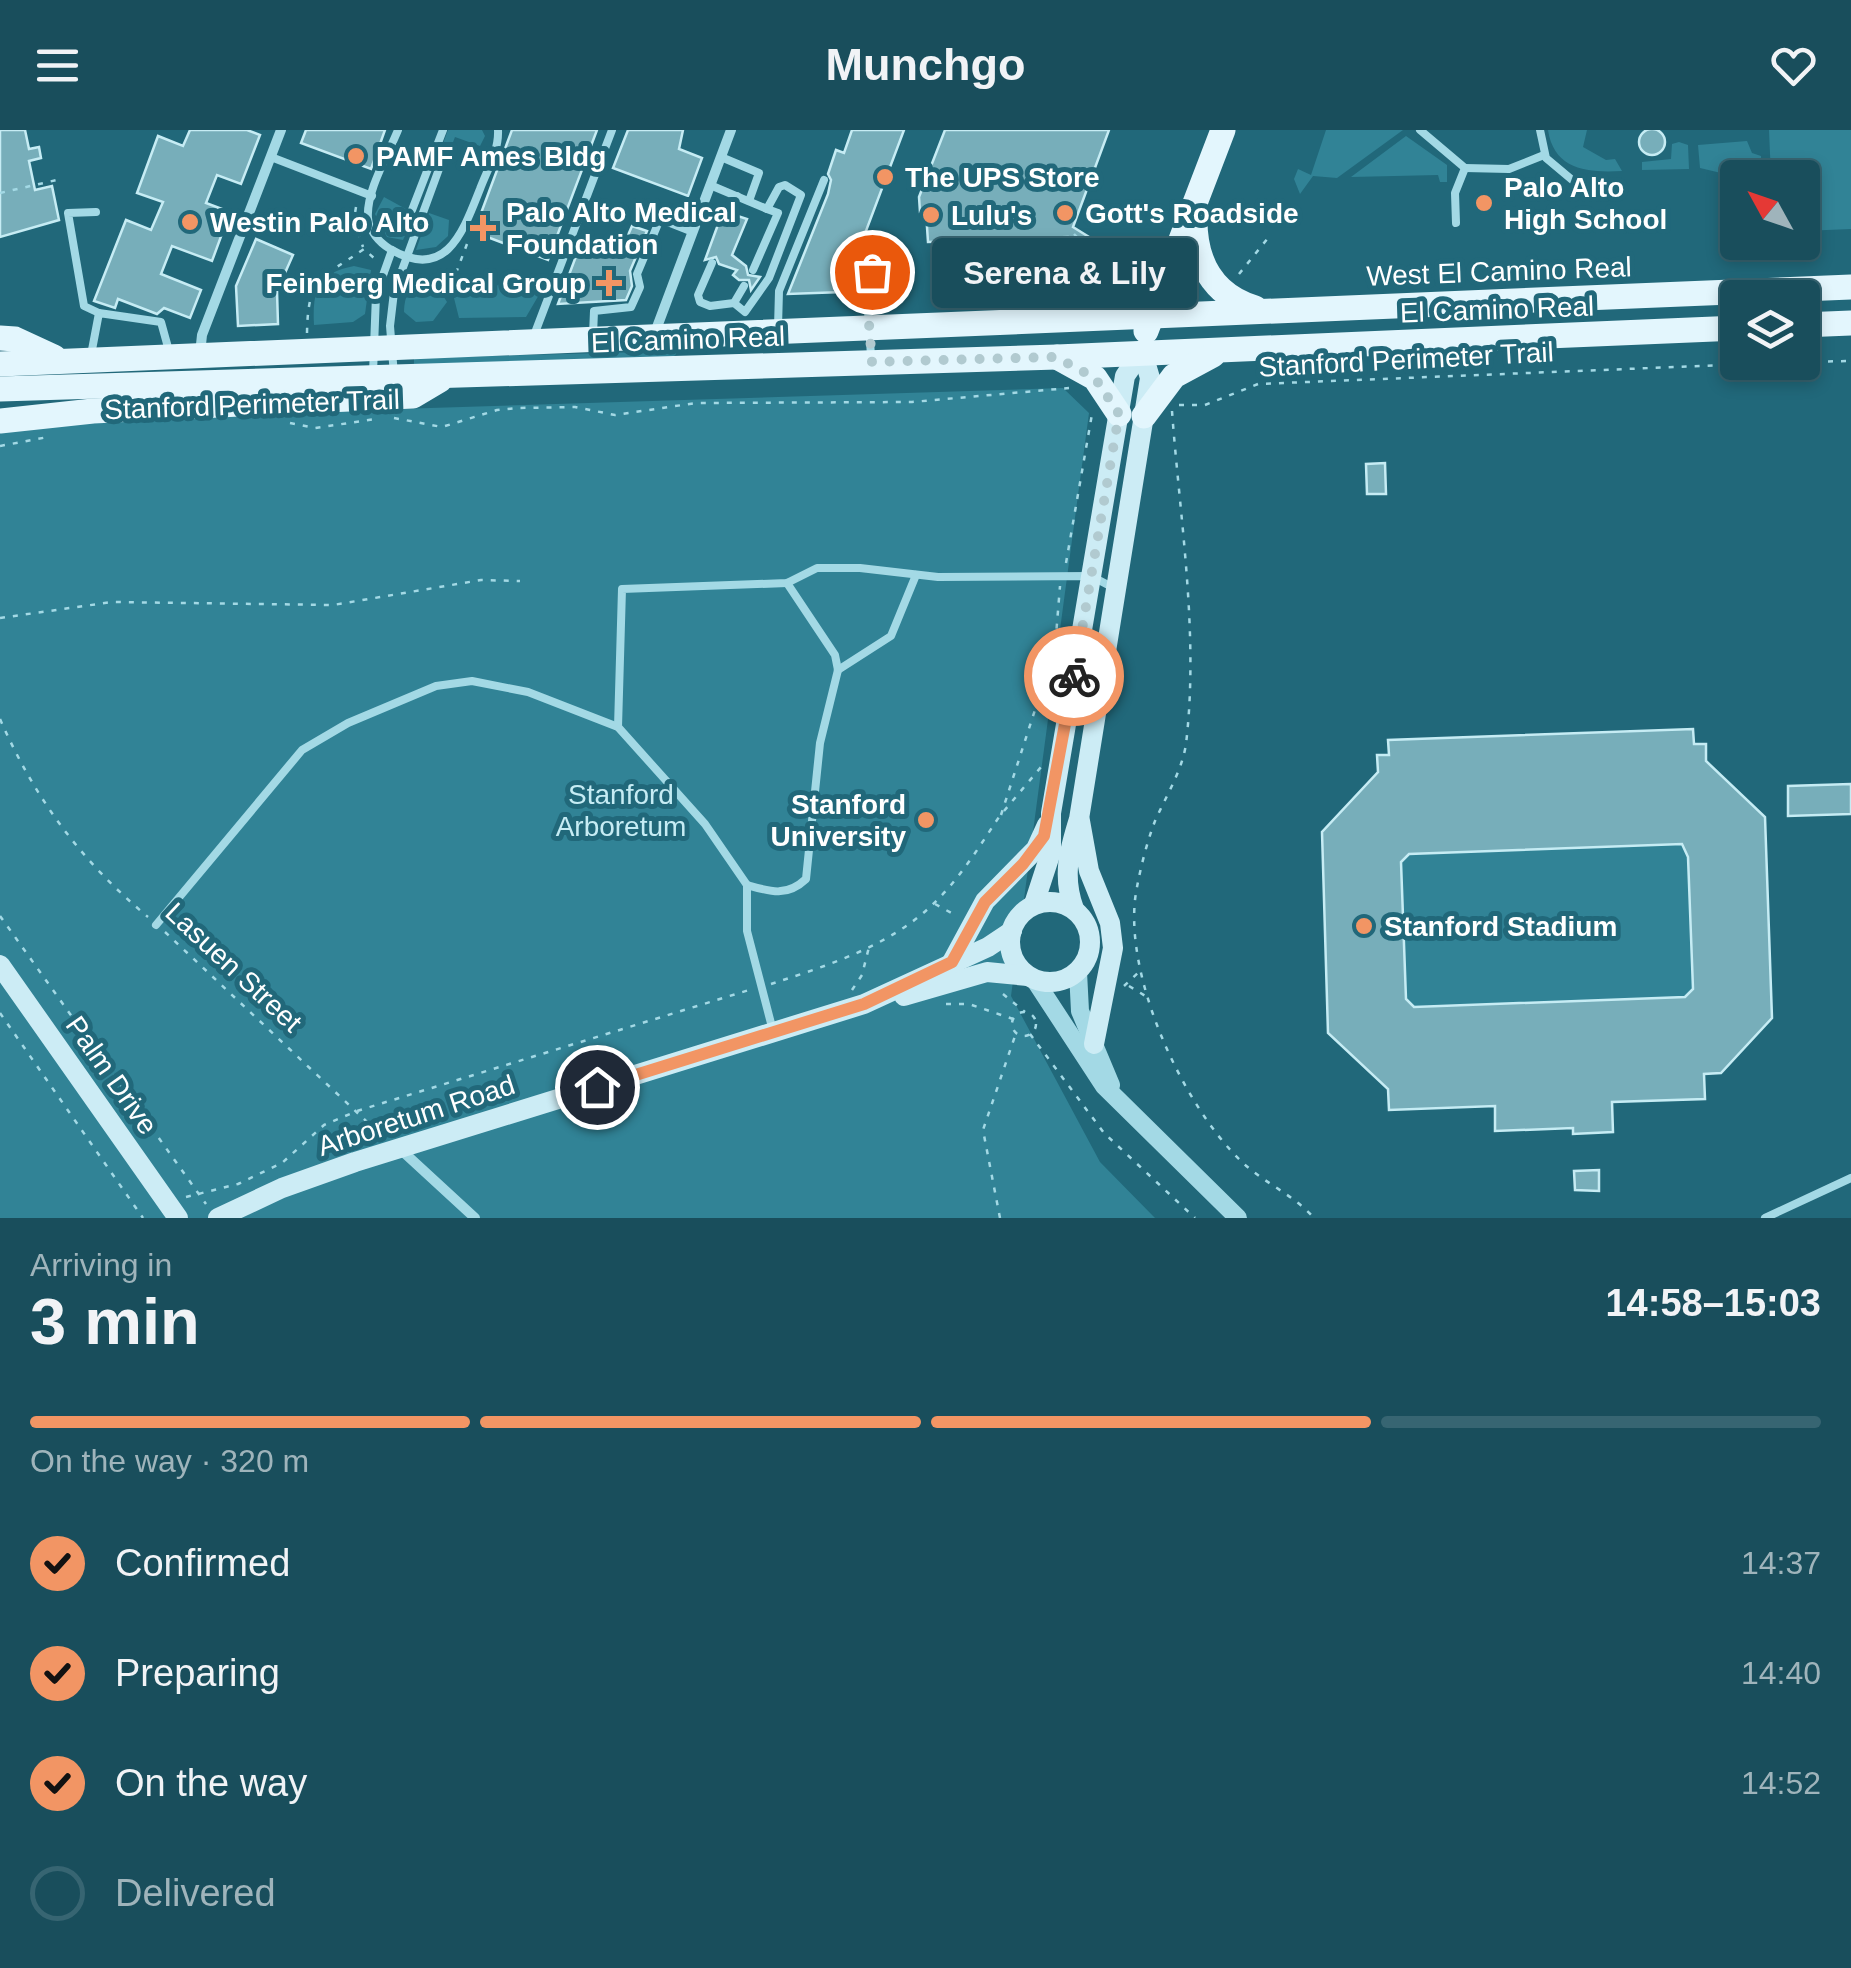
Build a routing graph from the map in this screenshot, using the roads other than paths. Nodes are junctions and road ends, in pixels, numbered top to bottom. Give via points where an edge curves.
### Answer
1 (280, 130) edge
2 (398, 130) edge
3 (443, 130) edge
4 (498, 130) edge
5 (612, 130) edge
6 (731, 130) edge
7 (1223, 130) edge
8 (1420, 130) edge
9 (1540, 130) edge
10 (1544, 155) junction
11 (271, 156) junction
12 (720, 157) junction
13 (440, 168) dead end
14 (1465, 168) junction
15 (824, 180) dead end
16 (1577, 184) dead end
17 (710, 185) junction
18 (372, 196) junction
19 (737, 196) junction
20 (749, 201) junction
21 (1195, 206) junction
22 (767, 208) junction
23 (412, 210) dead end
24 (96, 212) dead end
25 (731, 212) dead end
26 (1456, 223) dead end
27 (693, 232) junction
28 (392, 250) junction
29 (407, 256) junction
30 (712, 263) dead end
31 (753, 270) dead end
32 (872, 272) dead end
33 (1016, 274) dead end
34 (744, 286) dead end
35 (1851, 287) edge
36 (734, 302) junction
37 (1264, 311) junction
38 (99, 313) junction
39 (1149, 317) junction
40 (1016, 322) junction
41 (1851, 323) edge
42 (1820, 324) edge
43 (868, 328) junction
44 (1720, 329) edge
45 (778, 332) junction
46 (653, 337) junction
47 (0, 338) edge
48 (592, 339) junction
49 (531, 342) junction
50 (383, 348) junction
51 (1222, 350) junction
52 (1142, 352) junction
53 (200, 355) junction
54 (170, 356) junction
55 (1056, 357) junction
56 (91, 358) junction
57 (58, 359) junction
58 (872, 362) junction
59 (0, 364) edge
60 (444, 378) junction
61 (384, 380) junction
62 (0, 389) edge
63 (1131, 415) junction
64 (0, 421) edge
65 (916, 575) junction
66 (1091, 576) junction
67 (787, 583) junction
68 (1116, 590) junction
69 (838, 670) junction
70 (618, 727) junction
71 (1050, 813) junction
72 (1080, 819) junction
73 (747, 885) junction
74 (1034, 904) junction
75 (1074, 909) junction
76 (156, 925) road end
77 (1012, 931) junction
78 (952, 962) junction
79 (0, 964) edge
80 (1078, 972) junction
81 (1032, 979) junction
82 (864, 1004) junction
83 (774, 1033) junction
84 (1094, 1044) junction
85 (1116, 1098) junction
86 (399, 1148) junction
87 (1850, 1177) edge
88 (178, 1218) edge
89 (218, 1218) edge
90 (475, 1218) edge
91 (1238, 1218) edge
92 (1765, 1218) edge

1 - 11 street
2 - 18 lane
3 - 23 lane
4 - 29 lane via 454,244 432,259
5 - 49 lane
6 - 12 street
7 - 21 main road
8 - 14 lane
9 - 10 lane
10 - 14 lane via 1508,169
10 - 16 lane
11 - 18 lane
11 - 53 street via 202,334
12 - 17 street
12 - 20 lane via 758,173
13 - 29 lane
14 - 26 lane via 1455,192
15 - 45 lane via 779,291
17 - 19 lane
17 - 27 street
18 - 28 lane via 370,228
19 - 20 lane
19 - 25 lane
20 - 22 lane
21 - 37 main road via 1196,242 1206,270 1228,298
21 - 39 main road
22 - 31 lane via 778,213
22 - 36 lane via 778,186 798,190 801,200 769,278 745,312
24 - 38 lane via 68,213 84,306
27 - 46 street
27 - 48 lane via 660,218 637,274 632,307 594,311
28 - 29 lane
28 - 50 lane via 376,295
29 - 50 lane
30 - 36 lane via 700,302
32 - 43 lane
33 - 40 lane
34 - 36 lane
35 - 37 main road, West El Camino Real
37 - 39 main road, West El Camino Real
38 - 54 lane via 161,322
38 - 56 lane
39 - 40 main road, El Camino Real
39 - 52 main road
40 - 43 main road, El Camino Real
41 - 42 main road
43 - 45 main road, El Camino Real
43 - 58 lane
44 - 51 main road, El Camino Real
45 - 46 main road, El Camino Real
46 - 48 main road, El Camino Real
47 - 57 main road via 15,338
48 - 49 main road, El Camino Real
49 - 50 main road, El Camino Real
50 - 53 main road, El Camino Real
50 - 61 lane
50 - 61 lane
51 - 52 main road, El Camino Real
51 - 63 main road via 1174,376
52 - 55 main road, El Camino Real
52 - 63 main road via 1150,374
53 - 54 main road, El Camino Real
54 - 56 main road, El Camino Real
55 - 58 main road, El Camino Real
55 - 63 main road via 1095,378
56 - 57 main road, El Camino Real
57 - 59 main road, El Camino Real
58 - 60 main road, El Camino Real
60 - 61 main road, El Camino Real
60 - 64 main road via 413,396 93,410
61 - 62 main road, El Camino Real
63 - 66 main road
63 - 68 main road
65 - 66 lane
65 - 67 lane via 817,568
65 - 69 lane via 891,636
66 - 68 lane
66 - 71 main road
67 - 69 lane
67 - 70 lane via 622,589
68 - 72 main road
69 - 73 lane via 820,743 806,878 779,894
70 - 73 lane via 705,824
70 - 76 lane via 528,692 472,680 436,686 302,750
71 - 74 main road via 1051,852
71 - 78 main road via 1036,849 985,902
72 - 75 main road via 1067,858
72 - 84 main road via 1114,948
73 - 83 lane via 747,931
74 - 75 main road via 1053,900
74 - 77 main road
75 - 80 main road via 1089,937
77 - 78 main road, Arboretum Road
77 - 81 main road via 1014,955
78 - 82 main road, Arboretum Road
79 - 88 main road, Palm Drive
80 - 81 main road via 1054,983
80 - 84 street via 1078,1002
81 - 82 main road, Arboretum Road via 987,972
81 - 85 street
82 - 83 main road, Arboretum Road
83 - 86 main road, Arboretum Road
84 - 85 street
85 - 91 street
86 - 89 main road, Arboretum Road
86 - 90 street
87 - 92 lane

